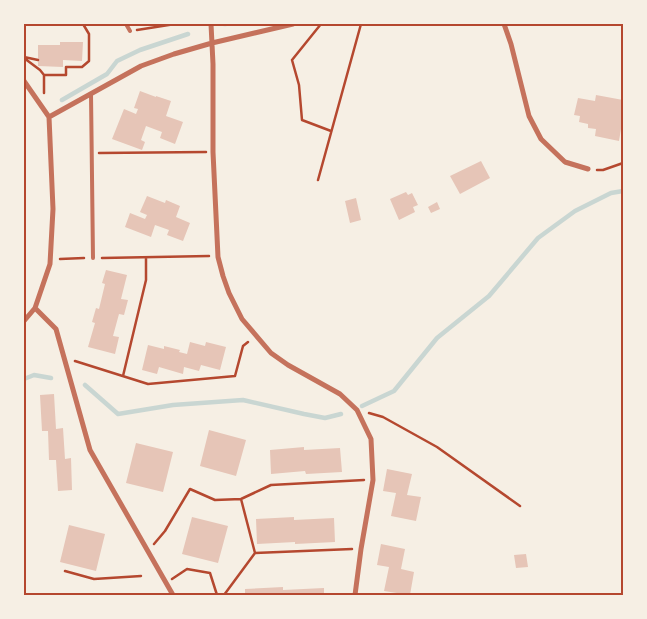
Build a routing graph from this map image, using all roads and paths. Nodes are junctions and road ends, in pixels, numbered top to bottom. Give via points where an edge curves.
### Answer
1 (83, 24) edge
2 (126, 24) edge
3 (175, 24) edge
4 (212, 24) edge
5 (293, 24) edge
6 (321, 24) edge
7 (361, 24) edge
8 (504, 24) edge
9 (130, 31) joint
10 (212, 43) junction
11 (24, 58) edge
12 (38, 60) dead end
13 (44, 75) junction
14 (24, 81) edge
15 (91, 94) junction
16 (41, 106) junction
17 (49, 117) junction
18 (332, 131) junction
19 (206, 152) dead end
20 (92, 153) junction
21 (623, 163) edge
22 (588, 169) joint
23 (318, 180) dead end
24 (209, 256) dead end
25 (93, 258) junction
26 (146, 258) junction
27 (50, 259) junction
28 (35, 308) junction
29 (24, 321) edge
30 (248, 342) dead end
31 (64, 358) junction
32 (123, 376) junction
33 (358, 410) junction
34 (364, 480) dead end
35 (241, 499) junction
36 (520, 506) dead end
37 (353, 549) dead end
38 (148, 551) junction
39 (255, 552) junction
40 (65, 571) dead end
41 (141, 576) dead end
42 (167, 583) junction
43 (173, 595) edge
44 (217, 595) edge
45 (224, 595) edge
46 (355, 595) edge

1 - 13 path via 89,34 89,61 82,67 66,67 66,75
2 - 9 lane
3 - 9 path
4 - 10 street
5 - 10 street
6 - 18 path via 292,60 299,85 302,120
7 - 18 path
8 - 22 street via 528,116 541,139 564,162
10 - 15 street via 141,66
10 - 33 street via 213,152 218,257 222,276 242,319 271,353 340,394
11 - 12 path
11 - 13 path
13 - 16 path via 45,92
14 - 16 street
15 - 17 street
15 - 20 lane
16 - 17 street
17 - 27 street via 53,208
18 - 23 path
19 - 20 path
20 - 25 lane
21 - 22 path via 603,170
24 - 26 path
25 - 26 path
25 - 27 path
26 - 32 path via 146,280
27 - 28 street
28 - 29 street
28 - 31 street via 56,329
30 - 32 path via 243,346 236,376 148,384
31 - 32 path
31 - 38 street via 90,450
33 - 36 path via 383,417 437,447
33 - 46 street via 371,439 373,480
34 - 35 path via 272,485
35 - 38 path via 215,500 190,489 165,531
35 - 39 path
37 - 39 path
38 - 42 street
39 - 45 path
40 - 41 path via 94,579
42 - 43 street
42 - 44 path via 188,569 210,573

